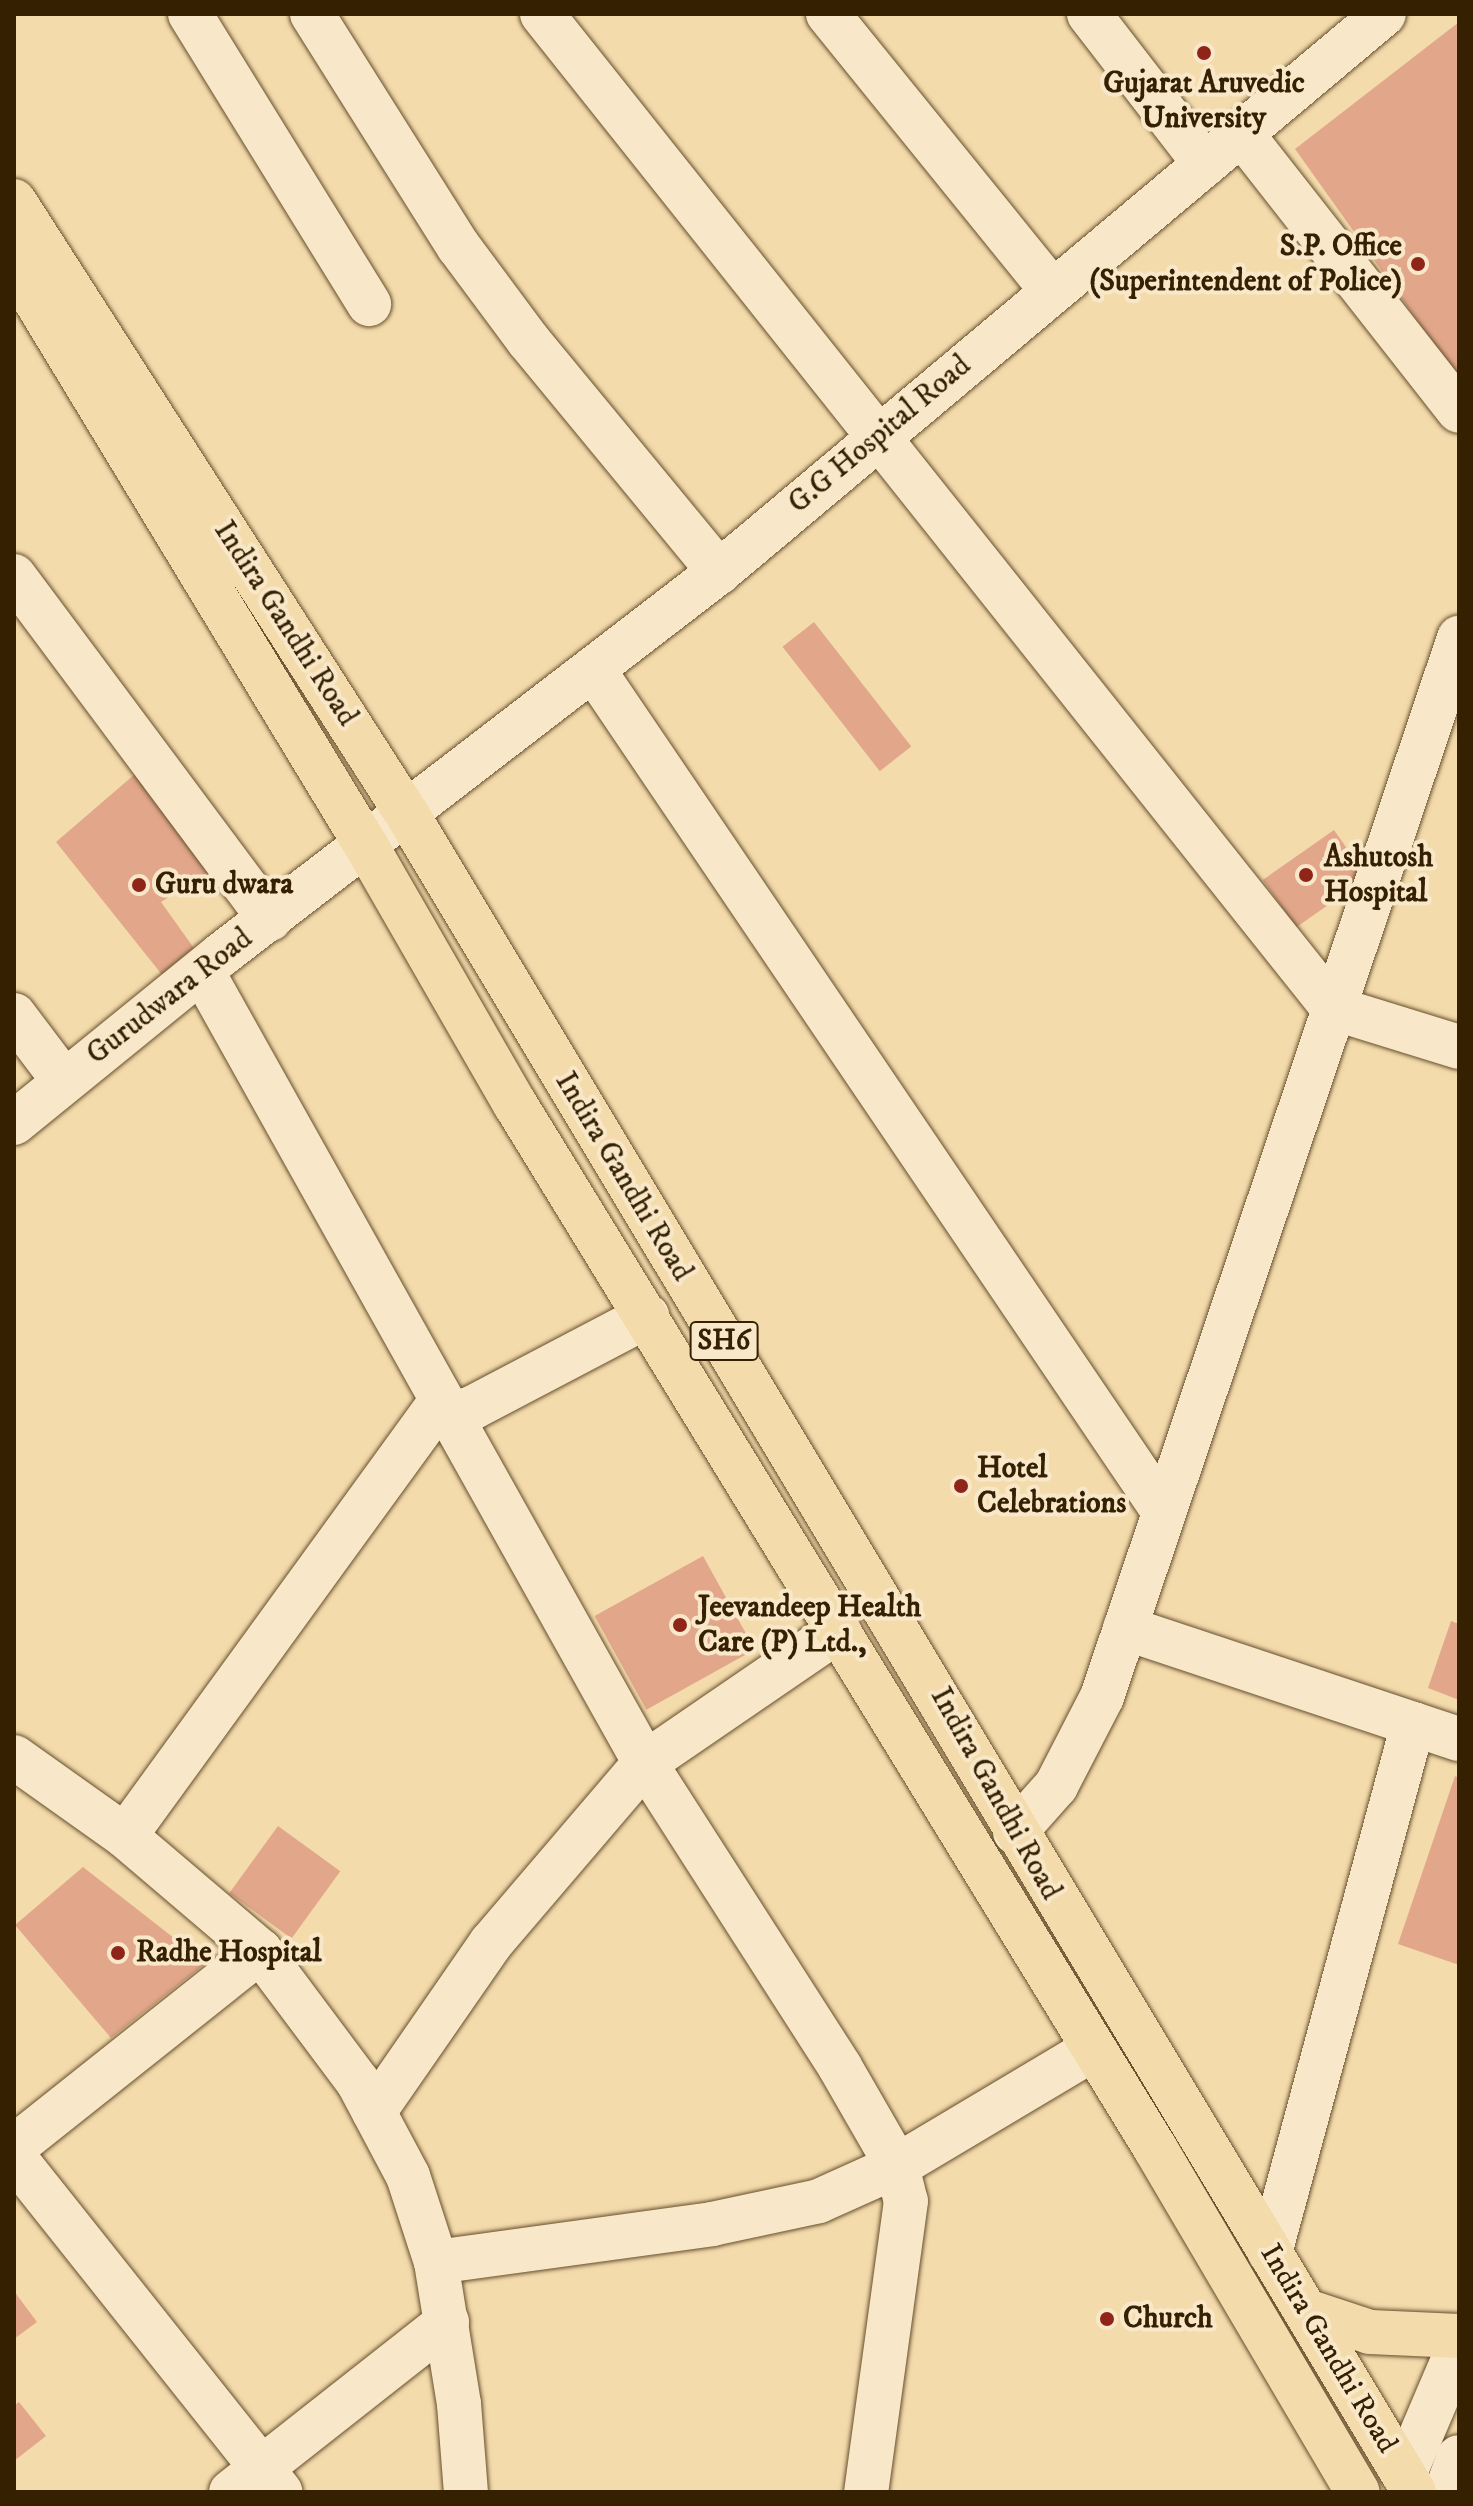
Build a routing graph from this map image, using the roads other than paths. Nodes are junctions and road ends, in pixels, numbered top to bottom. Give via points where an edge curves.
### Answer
1 (190, 14) edge
2 (312, 14) edge
3 (542, 14) edge
4 (828, 14) edge
5 (1089, 14) edge
6 (1384, 14) edge
7 (1241, 133) junction
8 (1205, 164) junction
9 (14, 201) edge
10 (14, 265) edge
11 (1052, 291) junction
12 (369, 304) dead end
13 (1459, 411) edge
14 (878, 436) junction
15 (719, 572) junction
16 (14, 576) edge
17 (1458, 643) edge
18 (593, 669) junction
19 (407, 814) junction
20 (367, 847) junction
21 (270, 919) junction
22 (202, 971) junction
23 (1333, 1008) junction
24 (14, 1015) edge
25 (1459, 1047) edge
26 (64, 1081) junction
27 (14, 1123) edge
28 (647, 1316) junction
29 (444, 1408) junction
30 (1164, 1512) junction
31 (1125, 1628) junction
32 (839, 1630) junction
33 (1413, 1724) junction
34 (1459, 1739) edge
35 (14, 1757) edge
36 (645, 1763) junction
37 (1015, 1832) junction
38 (125, 1836) junction
39 (260, 1951) junction
40 (1093, 2049) junction
41 (374, 2112) junction
42 (14, 2147) edge
43 (14, 2157) edge
44 (897, 2166) junction
45 (1270, 2253) junction
46 (436, 2262) junction
47 (1306, 2311) junction
48 (447, 2322) junction
49 (1459, 2336) edge
50 (1459, 2346) edge
51 (1459, 2457) edge
52 (257, 2485) edge
53 (1405, 2486) edge
54 (466, 2492) edge
55 (866, 2492) edge
56 (1358, 2492) edge
57 (1446, 2492) edge

1 - 12 street
2 - 15 street via 459,247 528,340
3 - 14 street
4 - 11 street
5 - 8 street
6 - 7 street, G.G Hospital Road
7 - 8 street, G.G Hospital Road
7 - 13 street
8 - 11 street, G.G Hospital Road
9 - 19 main road, Indira Gandhi Road / SH6
10 - 20 main road, Indira Gandhi Road / SH6
11 - 14 street, G.G Hospital Road
14 - 15 street, G.G Hospital Road
14 - 23 street
15 - 18 street, G.G Hospital Road
16 - 21 street
17 - 23 street
18 - 19 street, G.G Hospital Road
18 - 30 street
19 - 20 street, G.G Hospital Road
19 - 37 main road, Indira Gandhi Road / SH6 via 935,1687
20 - 21 street, Gurudwara Road
20 - 28 main road, Indira Gandhi Road / SH6 via 515,1104
21 - 22 street, Gurudwara Road
22 - 26 street, Gurudwara Road
22 - 29 street
23 - 25 street
23 - 30 street
24 - 26 street
26 - 27 street, Gurudwara Road
28 - 29 street via 472,1408
28 - 32 main road, Indira Gandhi Road / SH6
29 - 36 street
29 - 38 street
30 - 31 street
31 - 33 street
31 - 37 street via 1102,1697 1056,1786
32 - 36 street
32 - 40 main road, Indira Gandhi Road / SH6
33 - 34 street
33 - 45 street
35 - 38 street
36 - 41 street via 491,1943
36 - 44 street via 832,2054
37 - 45 main road, Indira Gandhi Road / SH6
38 - 39 street
39 - 41 street
39 - 42 street
40 - 44 street
40 - 56 main road, Indira Gandhi Road / SH6
41 - 46 street via 408,2176
43 - 52 street
44 - 46 street via 819,2201 712,2224
44 - 55 street via 906,2201
45 - 47 main road, Indira Gandhi Road / SH6
46 - 48 street
47 - 49 main road via 1370,2332
47 - 53 main road, Indira Gandhi Road / SH6
48 - 52 street
48 - 54 street
50 - 53 street
51 - 57 street

